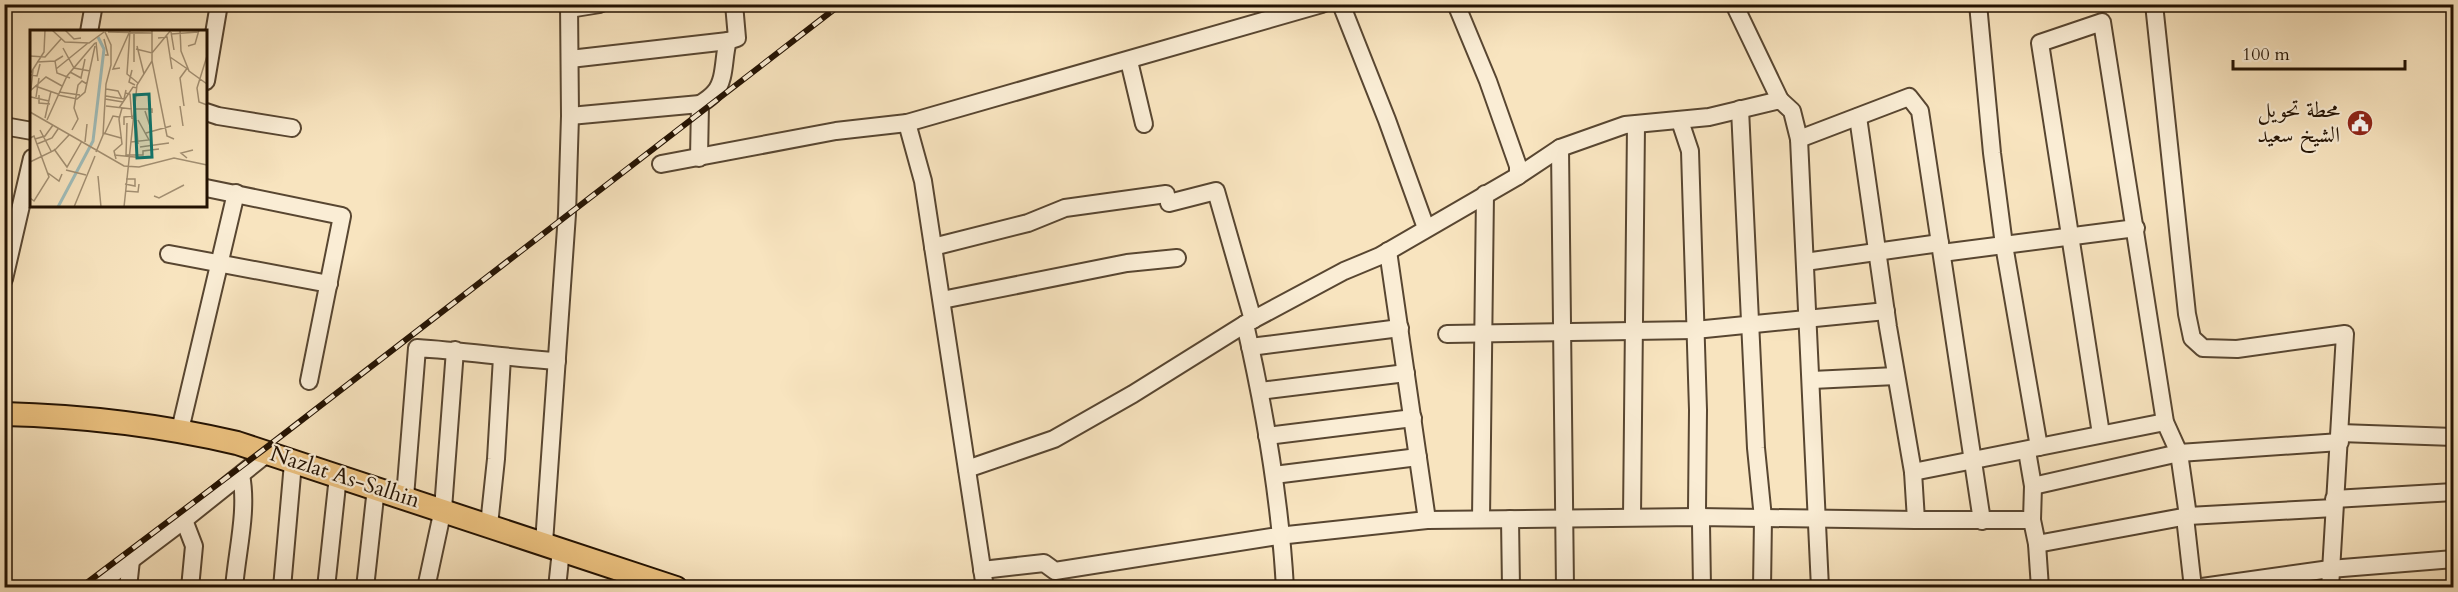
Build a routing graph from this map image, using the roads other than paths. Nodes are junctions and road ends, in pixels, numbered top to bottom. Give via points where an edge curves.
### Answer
1 (94, 4) edge
2 (219, 4) edge
3 (600, 4) edge
4 (734, 4) edge
5 (1322, 4) edge
6 (1341, 4) edge
7 (1456, 4) edge
8 (1734, 4) edge
9 (1978, 4) edge
10 (2154, 4) edge
11 (569, 7) edge
12 (88, 30) edge
13 (729, 41) junction
14 (570, 59) junction
15 (1129, 60) junction
16 (207, 75) edge
17 (1780, 100) junction
18 (700, 104) junction
19 (1740, 109) junction
20 (207, 112) edge
21 (570, 116) junction
22 (1858, 117) junction
23 (1680, 121) junction
24 (907, 123) junction
25 (1144, 124) dead end
26 (1636, 125) junction
27 (4, 126) edge
28 (292, 128) dead end
29 (30, 131) edge
30 (1799, 139) junction
31 (1560, 148) junction
32 (699, 158) junction
33 (661, 164) dead end
34 (30, 167) edge
35 (1518, 176) junction
36 (207, 188) edge
37 (236, 193) junction
38 (1485, 194) junction
39 (1426, 228) junction
40 (2136, 228) junction
41 (2071, 237) junction
42 (2004, 245) junction
43 (933, 247) junction
44 (1941, 248) junction
45 (1876, 250) junction
46 (1388, 251) junction
47 (169, 254) dead end
48 (1177, 258) dead end
49 (1805, 262) junction
50 (219, 264) junction
51 (4, 279) edge
52 (329, 284) junction
53 (942, 300) junction
54 (1886, 311) junction
55 (1808, 319) junction
56 (1249, 322) junction
57 (1750, 325) junction
58 (1400, 328) junction
59 (1695, 330) junction
60 (1634, 331) junction
61 (1484, 333) junction
62 (1561, 333) junction
63 (1447, 334) dead end
64 (1250, 347) junction
65 (455, 350) junction
66 (502, 357) junction
67 (557, 361) junction
68 (1406, 374) junction
69 (1896, 376) junction
70 (309, 381) dead end
71 (1812, 381) junction
72 (1260, 391) junction
73 (4, 414) edge
74 (1413, 418) junction
75 (2165, 422) junction
76 (180, 429) junction
77 (2101, 434) junction
78 (1267, 436) junction
79 (2340, 437) junction
80 (2454, 437) edge
81 (2033, 449) junction
82 (268, 452) junction
83 (2179, 453) junction
84 (1418, 457) junction
85 (1973, 460) junction
86 (293, 463) junction
87 (968, 469) junction
88 (1913, 471) junction
89 (241, 475) junction
90 (338, 476) junction
91 (1274, 476) junction
92 (2033, 486) junction
93 (376, 488) junction
94 (2454, 492) edge
95 (405, 497) junction
96 (2334, 504) junction
97 (443, 509) junction
98 (1698, 517) junction
99 (2186, 517) junction
100 (1564, 518) junction
101 (1632, 518) junction
102 (1763, 518) junction
103 (1818, 518) junction
104 (1481, 519) junction
105 (1510, 519) junction
106 (183, 520) junction
107 (1427, 520) junction
108 (1916, 520) junction
109 (2032, 520) junction
110 (1982, 521) junction
111 (489, 525) junction
112 (1282, 535) junction
113 (2037, 544) junction
114 (553, 546) junction
115 (2454, 559) edge
116 (131, 560) junction
117 (2330, 569) junction
118 (982, 570) junction
119 (94, 588) edge
120 (128, 588) edge
121 (190, 588) edge
122 (234, 588) edge
123 (282, 588) edge
124 (326, 588) edge
125 (364, 588) edge
126 (426, 588) edge
127 (557, 588) edge
128 (676, 588) edge
129 (985, 588) edge
130 (1285, 588) edge
131 (1512, 588) edge
132 (1565, 588) edge
133 (1702, 588) edge
134 (1762, 588) edge
135 (1820, 588) edge
136 (2040, 588) edge
137 (2194, 588) edge
138 (2330, 588) edge

1 - 12 street
2 - 16 street
3 - 11 street
4 - 13 street via 736,38
5 - 15 street
6 - 39 street
7 - 35 street via 1498,110
8 - 17 street
9 - 42 street
10 - 79 street via 2192,338 2203,348 2236,349 2344,334
11 - 14 street
13 - 14 street
13 - 18 street via 716,91
14 - 21 street
15 - 24 street
15 - 25 street
17 - 19 street
17 - 30 street via 1792,111
18 - 21 street
18 - 32 street
19 - 23 street
19 - 57 street
20 - 28 street
21 - 67 street
22 - 30 street
22 - 44 street via 1909,97 1920,111
22 - 45 street
23 - 26 street
23 - 59 street via 1690,151
24 - 32 street
24 - 43 street via 923,182
26 - 31 street via 1625,125
26 - 60 street
27 - 29 street
30 - 49 street
31 - 35 street
31 - 62 street
32 - 33 street
34 - 51 street
35 - 38 street
36 - 37 street
37 - 50 street
37 - 52 street via 342,216
38 - 39 street
38 - 61 street
39 - 46 street
40 - 41 street
40 - 41 street via 2102,22 2040,43
40 - 75 street
41 - 42 street
41 - 77 street
42 - 44 street
42 - 81 street
43 - 53 street
43 - 56 street via 1028,223 1065,208 1168,199 1216,190
44 - 45 street
44 - 85 street
45 - 49 street
45 - 54 street
46 - 56 street
46 - 58 street
47 - 50 street
48 - 53 street via 1127,263
49 - 55 street
50 - 52 street
50 - 76 street
52 - 70 street
53 - 87 street
54 - 55 street
54 - 69 street
55 - 57 street
55 - 71 street
56 - 64 street
56 - 87 street via 1054,438
57 - 59 street
57 - 102 street
58 - 64 street
58 - 68 street
59 - 60 street
59 - 98 street
60 - 62 street
60 - 101 street
61 - 62 street
61 - 63 street
61 - 104 street
62 - 100 street
64 - 72 street
65 - 66 street
65 - 95 street via 417,348
65 - 97 street
66 - 67 street
66 - 111 street
67 - 114 street
68 - 72 street
68 - 74 street
69 - 71 street
69 - 88 street
71 - 103 street
72 - 78 street
73 - 76 main road, Nazlat As-Salhin via 97,418
74 - 78 street
74 - 84 street
75 - 77 street
75 - 83 street
76 - 82 main road, Nazlat As-Salhin
77 - 81 street
78 - 91 street
79 - 80 street
79 - 83 street
79 - 96 street
81 - 85 street
81 - 92 street
82 - 86 main road, Nazlat As-Salhin
82 - 89 street
83 - 92 street
83 - 99 street
84 - 91 street
84 - 107 street
85 - 88 street
85 - 110 street
86 - 90 main road, Nazlat As-Salhin
86 - 123 street
87 - 118 street
88 - 108 street
89 - 106 street
89 - 122 street
90 - 93 main road, Nazlat As-Salhin
90 - 124 street
91 - 112 street
92 - 109 street
93 - 95 main road, Nazlat As-Salhin
93 - 125 street
94 - 96 street
95 - 97 main road, Nazlat As-Salhin
96 - 99 street
96 - 117 street
97 - 111 main road, Nazlat As-Salhin
97 - 126 street
98 - 101 street
98 - 102 street
98 - 133 street
99 - 113 street
99 - 137 street
100 - 101 street
100 - 105 street
100 - 132 street
102 - 103 street
102 - 134 street
103 - 108 street
103 - 135 street
104 - 105 street
104 - 107 street
105 - 131 street
106 - 116 street
106 - 121 street via 194,546
107 - 112 street
108 - 110 street
109 - 110 street
109 - 113 street
111 - 114 main road, Nazlat As-Salhin
112 - 118 street via 1055,571 1044,563
112 - 130 street
113 - 136 street
114 - 127 street
114 - 128 main road, Nazlat As-Salhin
115 - 117 street
116 - 119 street
116 - 120 street
117 - 137 street
117 - 138 street
118 - 129 street

